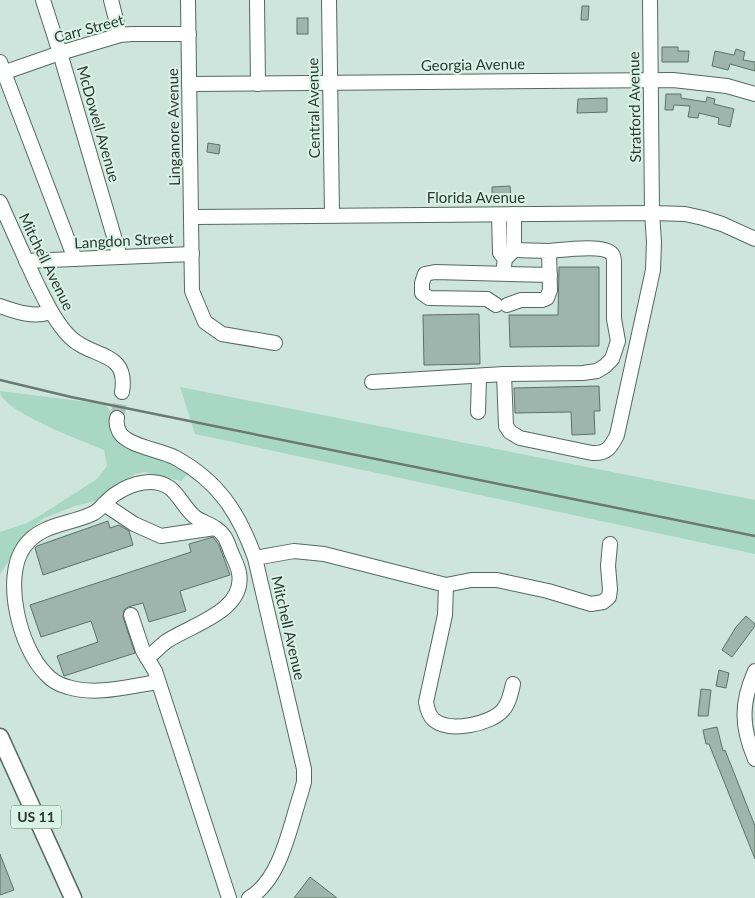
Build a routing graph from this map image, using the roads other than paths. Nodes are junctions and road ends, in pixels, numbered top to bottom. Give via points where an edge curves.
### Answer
1 (43, 0) edge
2 (111, 0) edge
3 (188, 0) edge
4 (257, 0) edge
5 (329, 0) edge
6 (650, 0) edge
7 (189, 34) junction
8 (120, 35) junction
9 (60, 53) junction
10 (1, 70) edge
11 (650, 80) junction
12 (330, 83) junction
13 (189, 84) junction
14 (258, 84) junction
15 (755, 94) edge
16 (0, 202) edge
17 (652, 213) junction
18 (499, 214) junction
19 (514, 214) junction
20 (332, 215) junction
21 (192, 217) junction
22 (755, 239) edge
23 (549, 251) junction
24 (192, 254) junction
25 (509, 255) junction
26 (120, 257) junction
27 (75, 259) junction
28 (26, 262) junction
29 (503, 274) junction
30 (550, 275) junction
31 (0, 306) edge
32 (51, 312) junction
33 (618, 341) junction
34 (275, 343) dead end
35 (637, 345) junction
36 (504, 374) junction
37 (479, 376) junction
38 (372, 382) dead end
39 (122, 392) tunnel mouth
40 (478, 412) dead end
41 (117, 418) tunnel mouth
42 (104, 504) junction
43 (215, 528) junction
44 (610, 544) dead end
45 (255, 558) junction
46 (446, 585) junction
47 (131, 615) dead end
48 (147, 658) junction
49 (755, 671) edge
50 (158, 682) junction
51 (513, 684) dead end
52 (0, 737) edge
53 (755, 759) edge
54 (73, 898) edge
55 (229, 898) edge
56 (249, 898) edge

1 - 9 street, McDowell Avenue
2 - 8 street
3 - 7 street, Linganore Avenue
4 - 14 street
5 - 12 street, Central Avenue
6 - 11 street, Stratford Avenue
7 - 8 street, Carr Street
7 - 13 street, Linganore Avenue
8 - 9 street, Carr Street
9 - 10 street, Carr Street
9 - 26 street, McDowell Avenue
10 - 27 street
11 - 12 street, Georgia Avenue
11 - 15 street, Georgia Avenue via 699,82
11 - 17 street, Stratford Avenue
12 - 14 street, Georgia Avenue
12 - 20 street, Central Avenue
13 - 14 street, Georgia Avenue
13 - 21 street, Linganore Avenue
16 - 28 street, Mitchell Avenue
17 - 19 street, Florida Avenue
17 - 22 street, Florida Avenue via 703,218
17 - 35 street, Stratford Avenue via 653,270
18 - 19 street, Florida Avenue
18 - 20 street, Florida Avenue
18 - 25 street via 500,253
19 - 25 street
20 - 21 street, Florida Avenue
21 - 24 street, Linganore Avenue
23 - 25 street
23 - 30 street
23 - 33 street via 594,249 607,250 612,254
24 - 26 street, Langdon Street
24 - 34 street, Linganore Avenue via 192,291 205,322 222,334
25 - 29 street
26 - 27 street, Langdon Street
27 - 28 street, Langdon Street
28 - 32 street, Mitchell Avenue
29 - 30 street
29 - 30 street via 425,274 422,293 429,298 487,299 502,305 521,300 542,300 550,290
31 - 32 street via 41,316
32 - 39 street, Mitchell Avenue via 74,341 117,364 124,377
33 - 35 street
33 - 36 street via 612,359 598,371
35 - 36 street, Stratford Avenue via 617,435 611,447 599,454 520,438 510,432 506,426
36 - 37 street
37 - 38 street
37 - 40 street
41 - 45 street, Mitchell Avenue via 119,433 126,438 182,461 218,490 245,531
42 - 43 street via 134,524 161,536
42 - 43 street via 117,493 152,481 171,489 194,516
42 - 50 street via 95,512 45,529 23,549 15,577 20,627 28,648 46,675 68,687 98,690
43 - 48 street via 223,534 239,574 232,602 222,611 166,642
44 - 46 street via 610,589 609,597 603,602 591,604 496,580
45 - 46 street via 294,551 324,554
45 - 56 street, Mitchell Avenue via 304,769 301,793 277,866 263,888
46 - 51 street via 445,615 426,702 428,712 434,720 459,727 494,718 504,709
47 - 48 street
48 - 50 street
49 - 53 street via 744,703 744,719
50 - 55 street
52 - 54 main road, US 11

